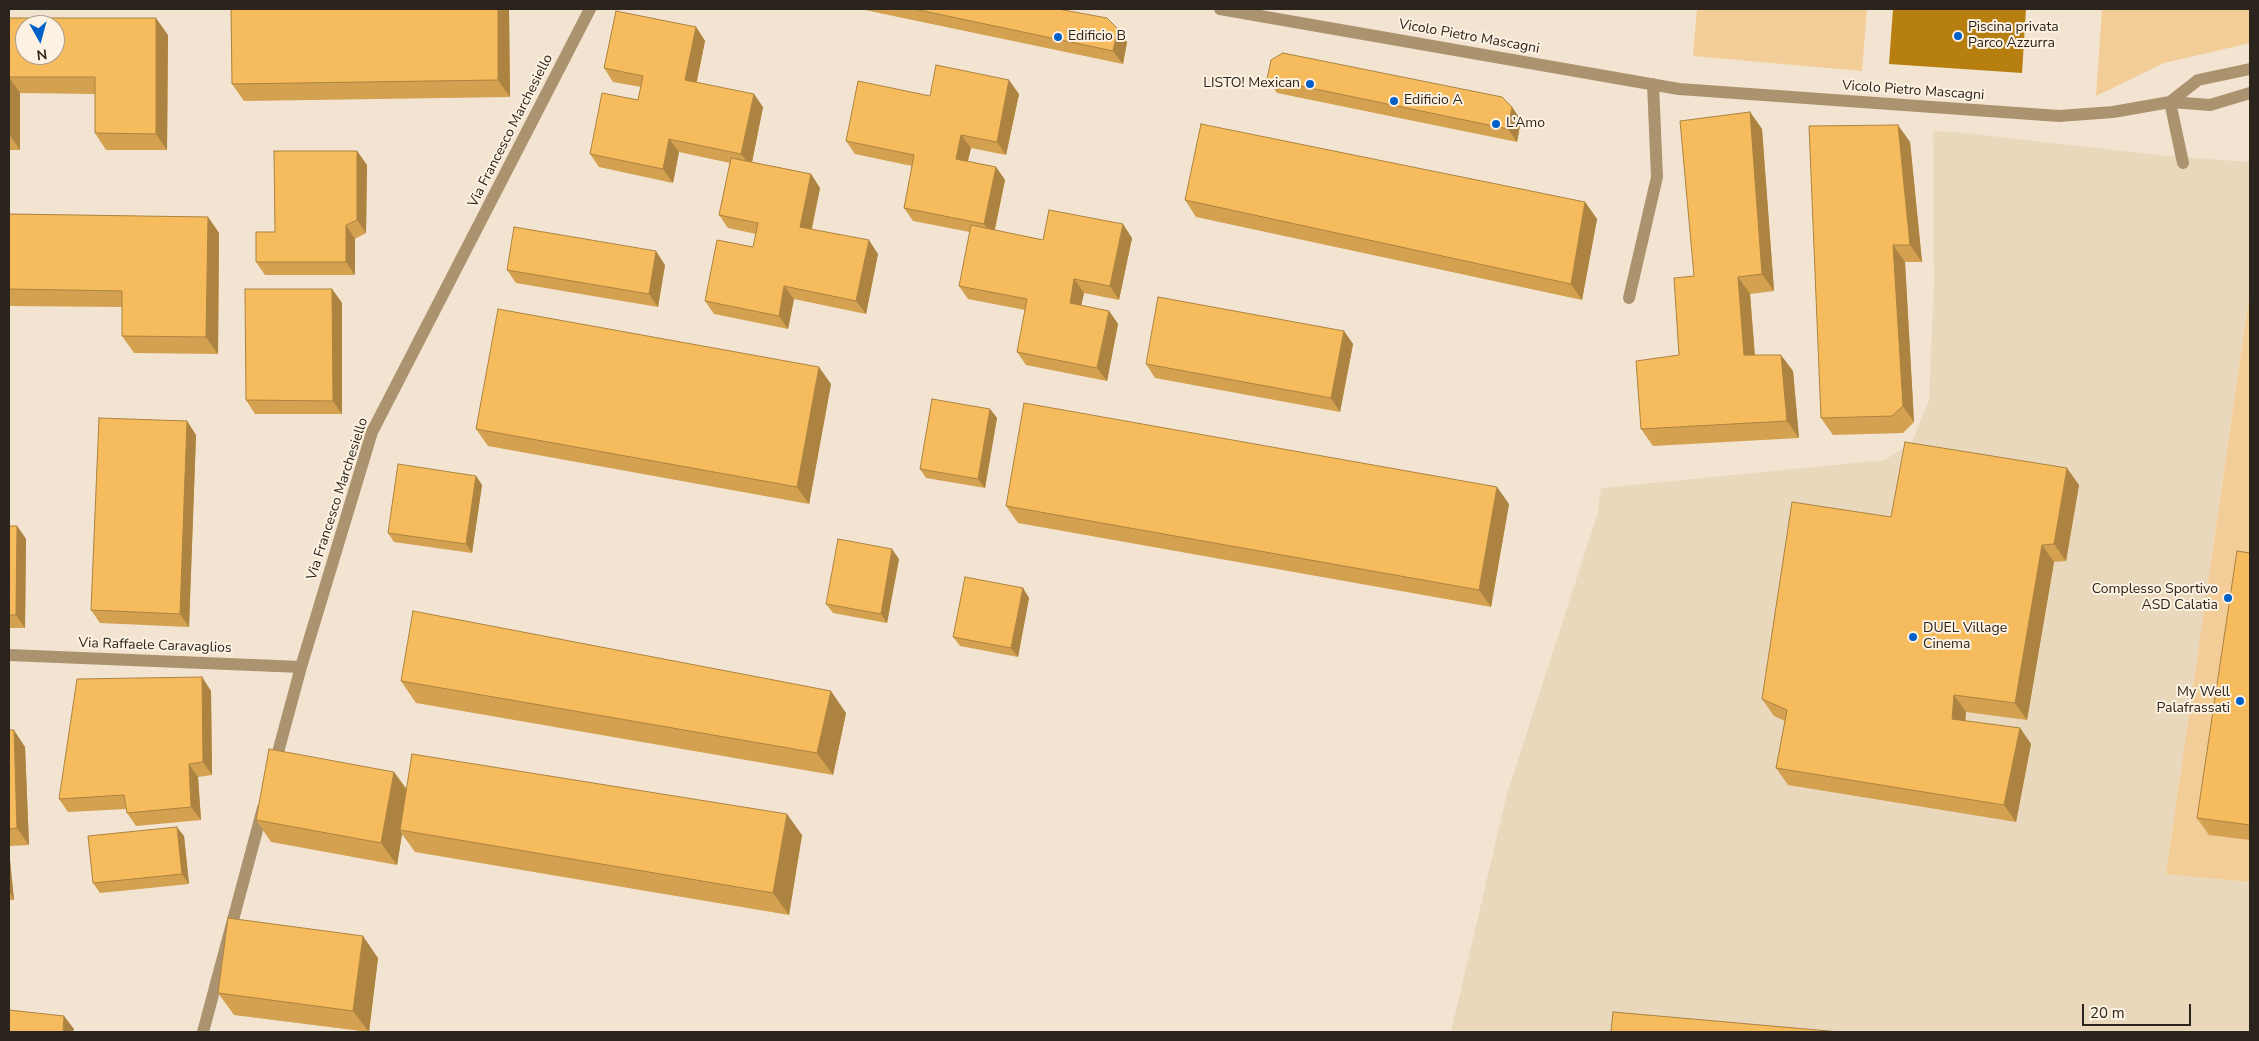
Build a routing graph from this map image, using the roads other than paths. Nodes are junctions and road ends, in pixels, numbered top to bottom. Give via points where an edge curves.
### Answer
1 (590, 9) edge
2 (1220, 9) edge
3 (2250, 69) edge
4 (1653, 84) junction
5 (2250, 93) edge
6 (2170, 102) junction
7 (2183, 163) dead end
8 (1629, 298) dead end
9 (9, 655) edge
10 (301, 667) junction
11 (203, 1032) edge

1 - 10 street, Via Francesco Marchesiello via 372,432
2 - 4 street, Vicolo Pietro Mascagni
3 - 6 street, Vicolo Pietro Mascagni via 2198,80
4 - 6 street, Vicolo Pietro Mascagni via 1679,89 2058,116 2113,112
4 - 8 street via 1657,177
5 - 6 street, Vicolo Pietro Mascagni via 2210,105
6 - 7 street
9 - 10 street, Via Raffaele Caravaglios
10 - 11 street, Via Francesco Marchesiello

